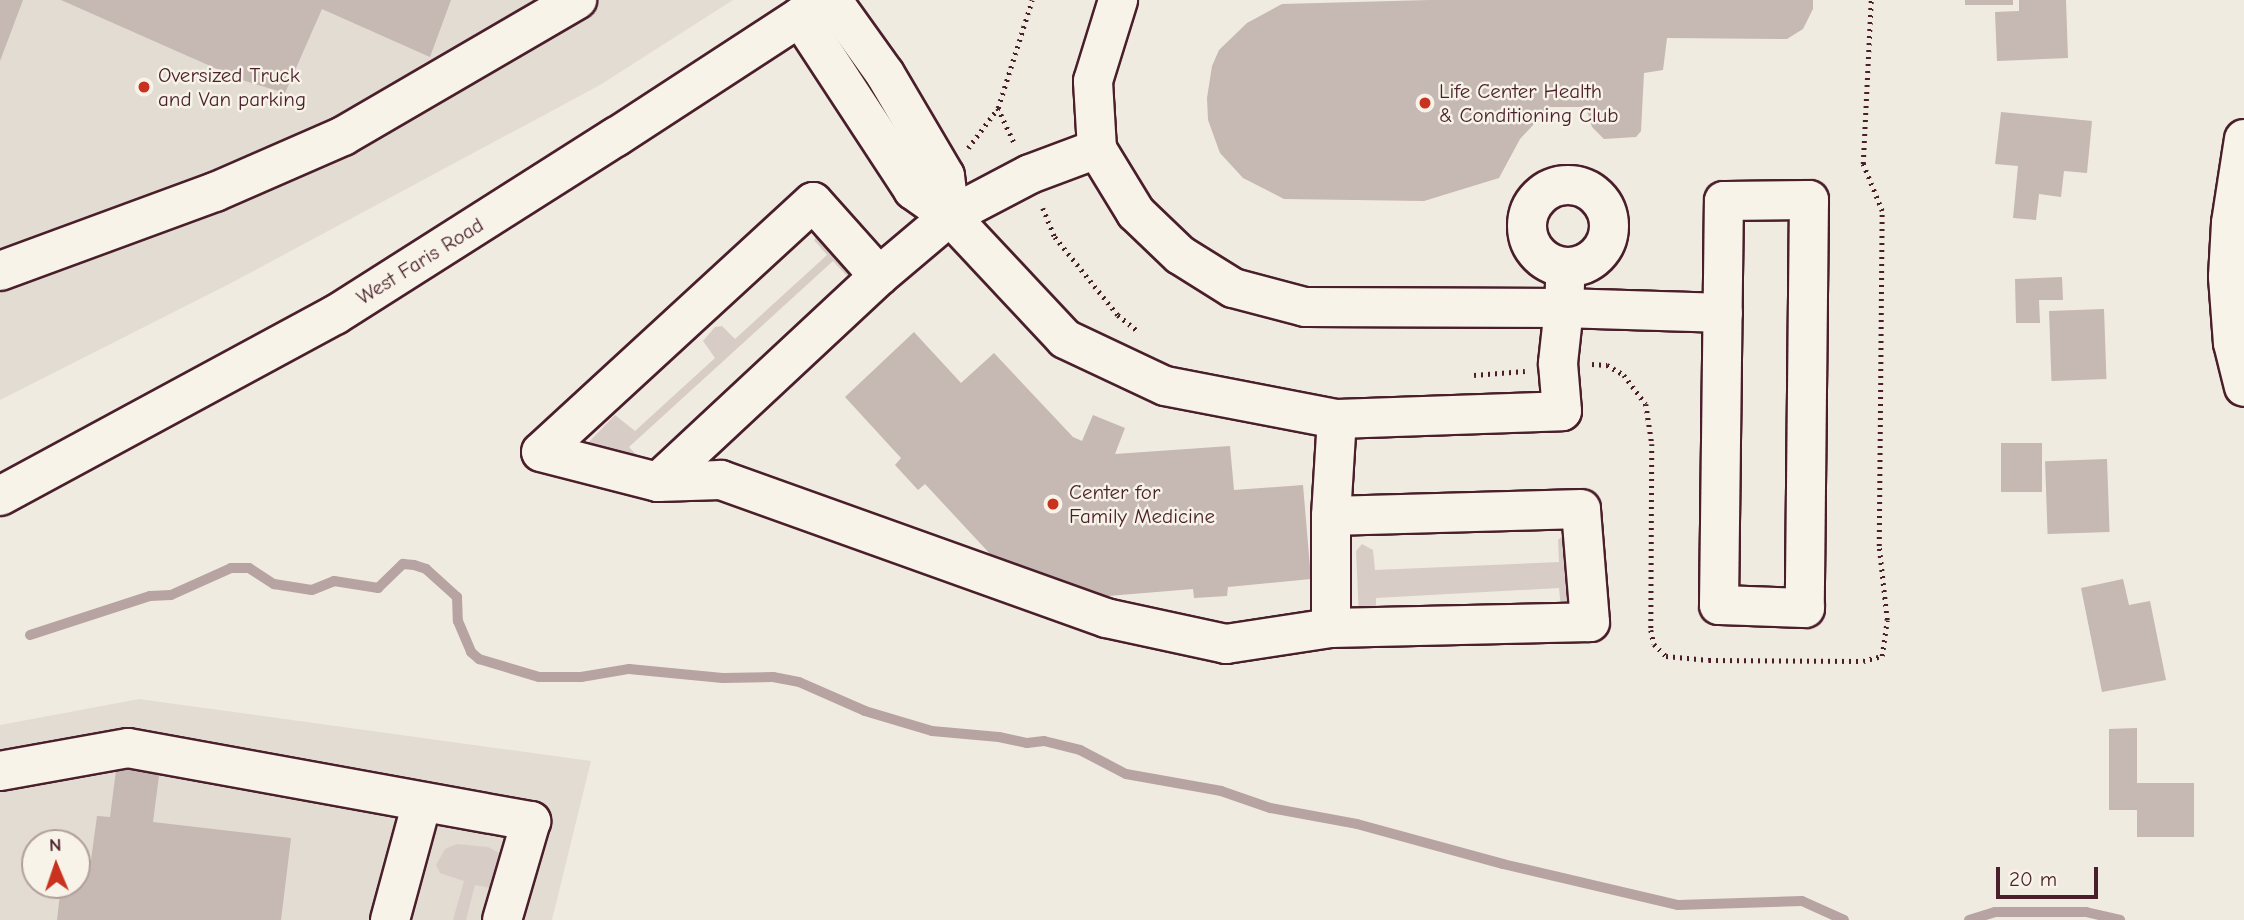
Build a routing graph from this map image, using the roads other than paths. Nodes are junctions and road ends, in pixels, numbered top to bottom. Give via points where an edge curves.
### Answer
1 (577, 0) edge
2 (1118, 0) edge
3 (819, 6) edge
4 (2244, 139) edge
5 (1097, 149) junction
6 (950, 216) junction
7 (1566, 267) dead end
8 (0, 271) edge
9 (878, 276) junction
10 (1564, 308) junction
11 (1723, 313) junction
12 (2244, 387) edge
13 (1337, 419) junction
14 (658, 482) junction
15 (0, 496) edge
16 (1331, 516) junction
17 (1331, 628) junction
18 (0, 771) edge
19 (422, 802) junction
20 (390, 920) edge
21 (502, 920) edge

1 - 8 main road via 343,136 215,192
2 - 5 main road via 1093,81
3 - 6 main road via 912,190
3 - 6 main road via 885,74 945,176
3 - 15 main road, West Faris Road via 335,315
4 - 12 main road via 2228,277 2233,343
5 - 6 main road via 1030,174
5 - 10 main road via 1136,213 1180,255 1233,288 1305,307
6 - 9 main road
6 - 13 main road via 1065,339 1165,386
7 - 10 main road
9 - 14 main road
9 - 14 main road via 813,202 541,452
10 - 11 main road
10 - 13 main road via 1558,363 1562,411
11 - 11 main road via 1719,605 1805,608 1809,200 1724,201
13 - 16 main road
14 - 17 main road via 721,480 1106,618 1213,642 1226,644
16 - 17 main road
16 - 17 main road via 1581,509 1590,622
18 - 19 main road via 128,748
19 - 20 main road
19 - 21 main road via 531,821

